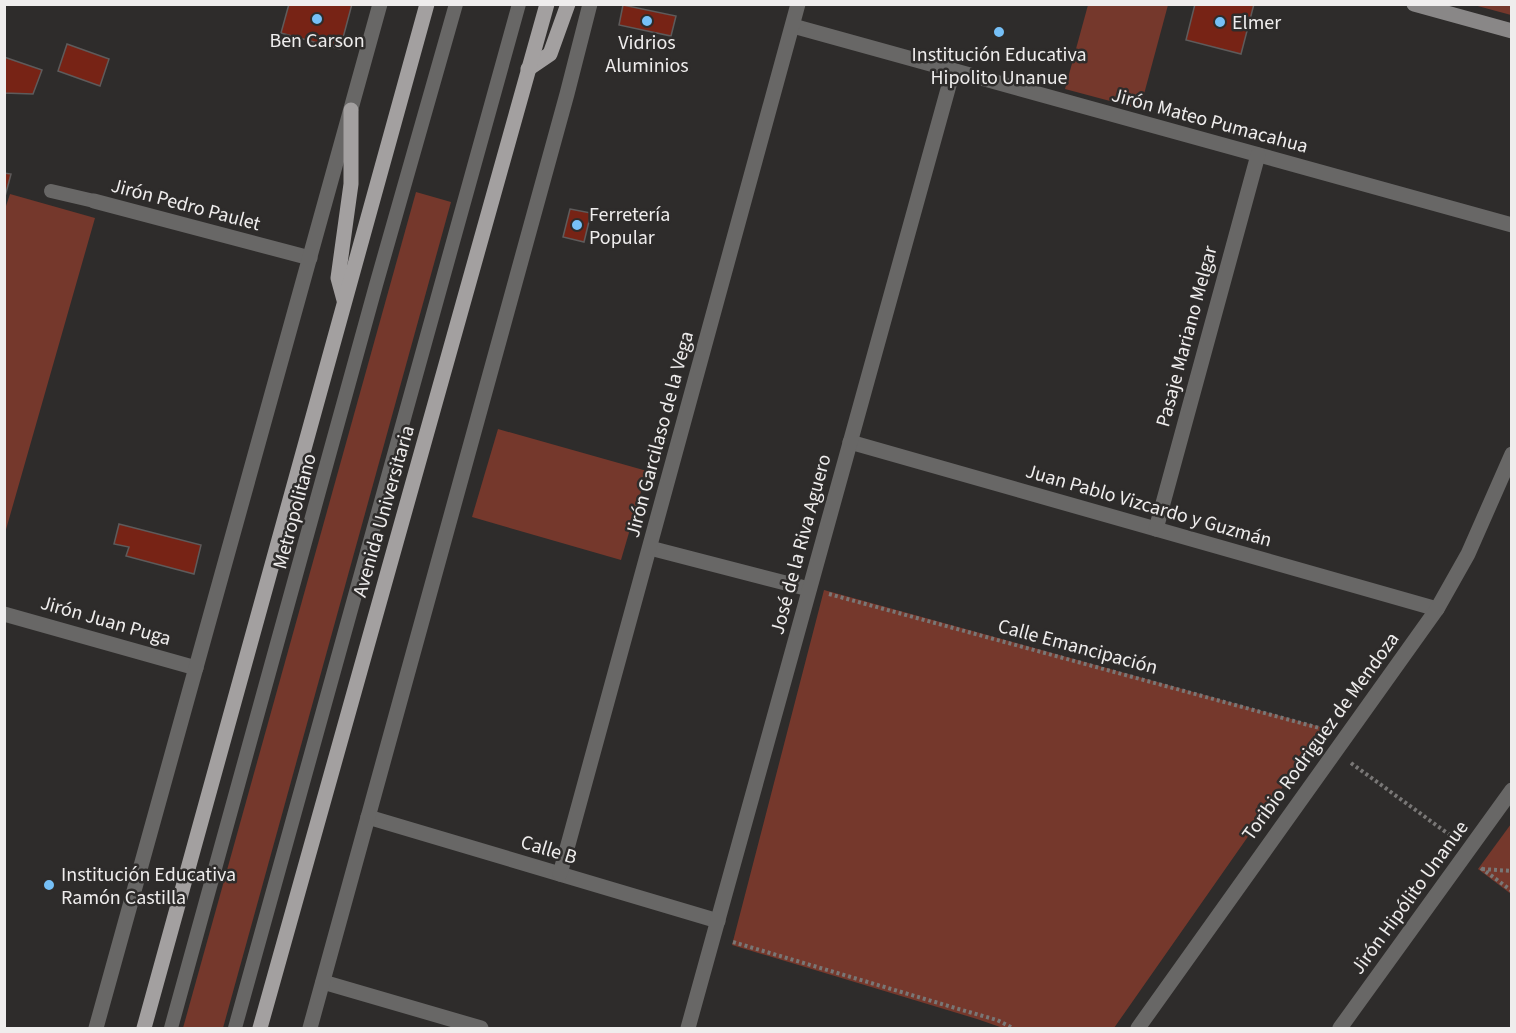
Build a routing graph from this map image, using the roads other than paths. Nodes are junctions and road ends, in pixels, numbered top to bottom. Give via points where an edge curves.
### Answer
1 (380, 4) edge
2 (427, 4) edge
3 (456, 4) edge
4 (519, 4) edge
5 (547, 4) edge
6 (568, 4) edge
7 (590, 4) edge
8 (798, 4) edge
9 (1414, 4) edge
10 (793, 26) junction
11 (1512, 31) edge
12 (528, 69) junction
13 (953, 71) junction
14 (351, 110) junction
15 (1258, 155) junction
16 (51, 191) dead end
17 (94, 201) joint
18 (1512, 225) edge
19 (310, 258) junction
20 (344, 303) junction
21 (850, 442) junction
22 (1511, 459) edge
23 (1156, 529) junction
24 (650, 548) junction
25 (809, 589) junction
26 (1437, 609) junction
27 (4, 614) edge
28 (196, 668) junction
29 (1512, 789) edge
30 (368, 817) junction
31 (560, 874) junction
32 (718, 921) junction
33 (323, 982) junction
34 (96, 1029) edge
35 (144, 1029) edge
36 (171, 1029) edge
37 (235, 1029) edge
38 (260, 1029) edge
39 (310, 1029) edge
40 (482, 1029) edge
41 (688, 1029) edge
42 (1138, 1029) edge
43 (1340, 1029) edge

1 - 14 street
2 - 20 main road
3 - 36 lane, Metropolitano
4 - 37 lane
5 - 12 main road, Avenida Universitaria
6 - 12 main road via 550,54
7 - 30 street
8 - 10 street, Jirón Garcilaso de la Vega
9 - 11 main road
10 - 13 street, Jirón Mateo Pumacahua
10 - 24 street, Jirón Garcilaso de la Vega
12 - 38 main road, Avenida Universitaria
13 - 15 street, Jirón Mateo Pumacahua
13 - 21 street, José de la Riva Aguero
14 - 19 street
14 - 20 main road via 351,184 338,278
15 - 18 street, Jirón Mateo Pumacahua
15 - 23 street, Pasaje Mariano Melgar
16 - 17 lane, Jirón Pedro Paulet
17 - 19 street, Jirón Pedro Paulet
19 - 28 street
20 - 35 main road
21 - 23 street, Juan Pablo Vizcardo y Guzmán
21 - 25 street, José de la Riva Aguero
22 - 26 street, Toribio Rodriguez de Mendoza via 1468,554
23 - 26 street, Juan Pablo Vizcardo y Guzmán
24 - 25 street
24 - 31 street, Jirón Garcilaso de la Vega
25 - 32 street, José de la Riva Aguero
26 - 42 street, Toribio Rodriguez de Mendoza
27 - 28 street, Jirón Juan Puga
28 - 34 street
29 - 43 street, Jirón Hipólito Unanue
30 - 31 street, Calle B
30 - 33 street
31 - 32 street, Calle B
32 - 41 street, José de la Riva Aguero
33 - 39 street
33 - 40 street

